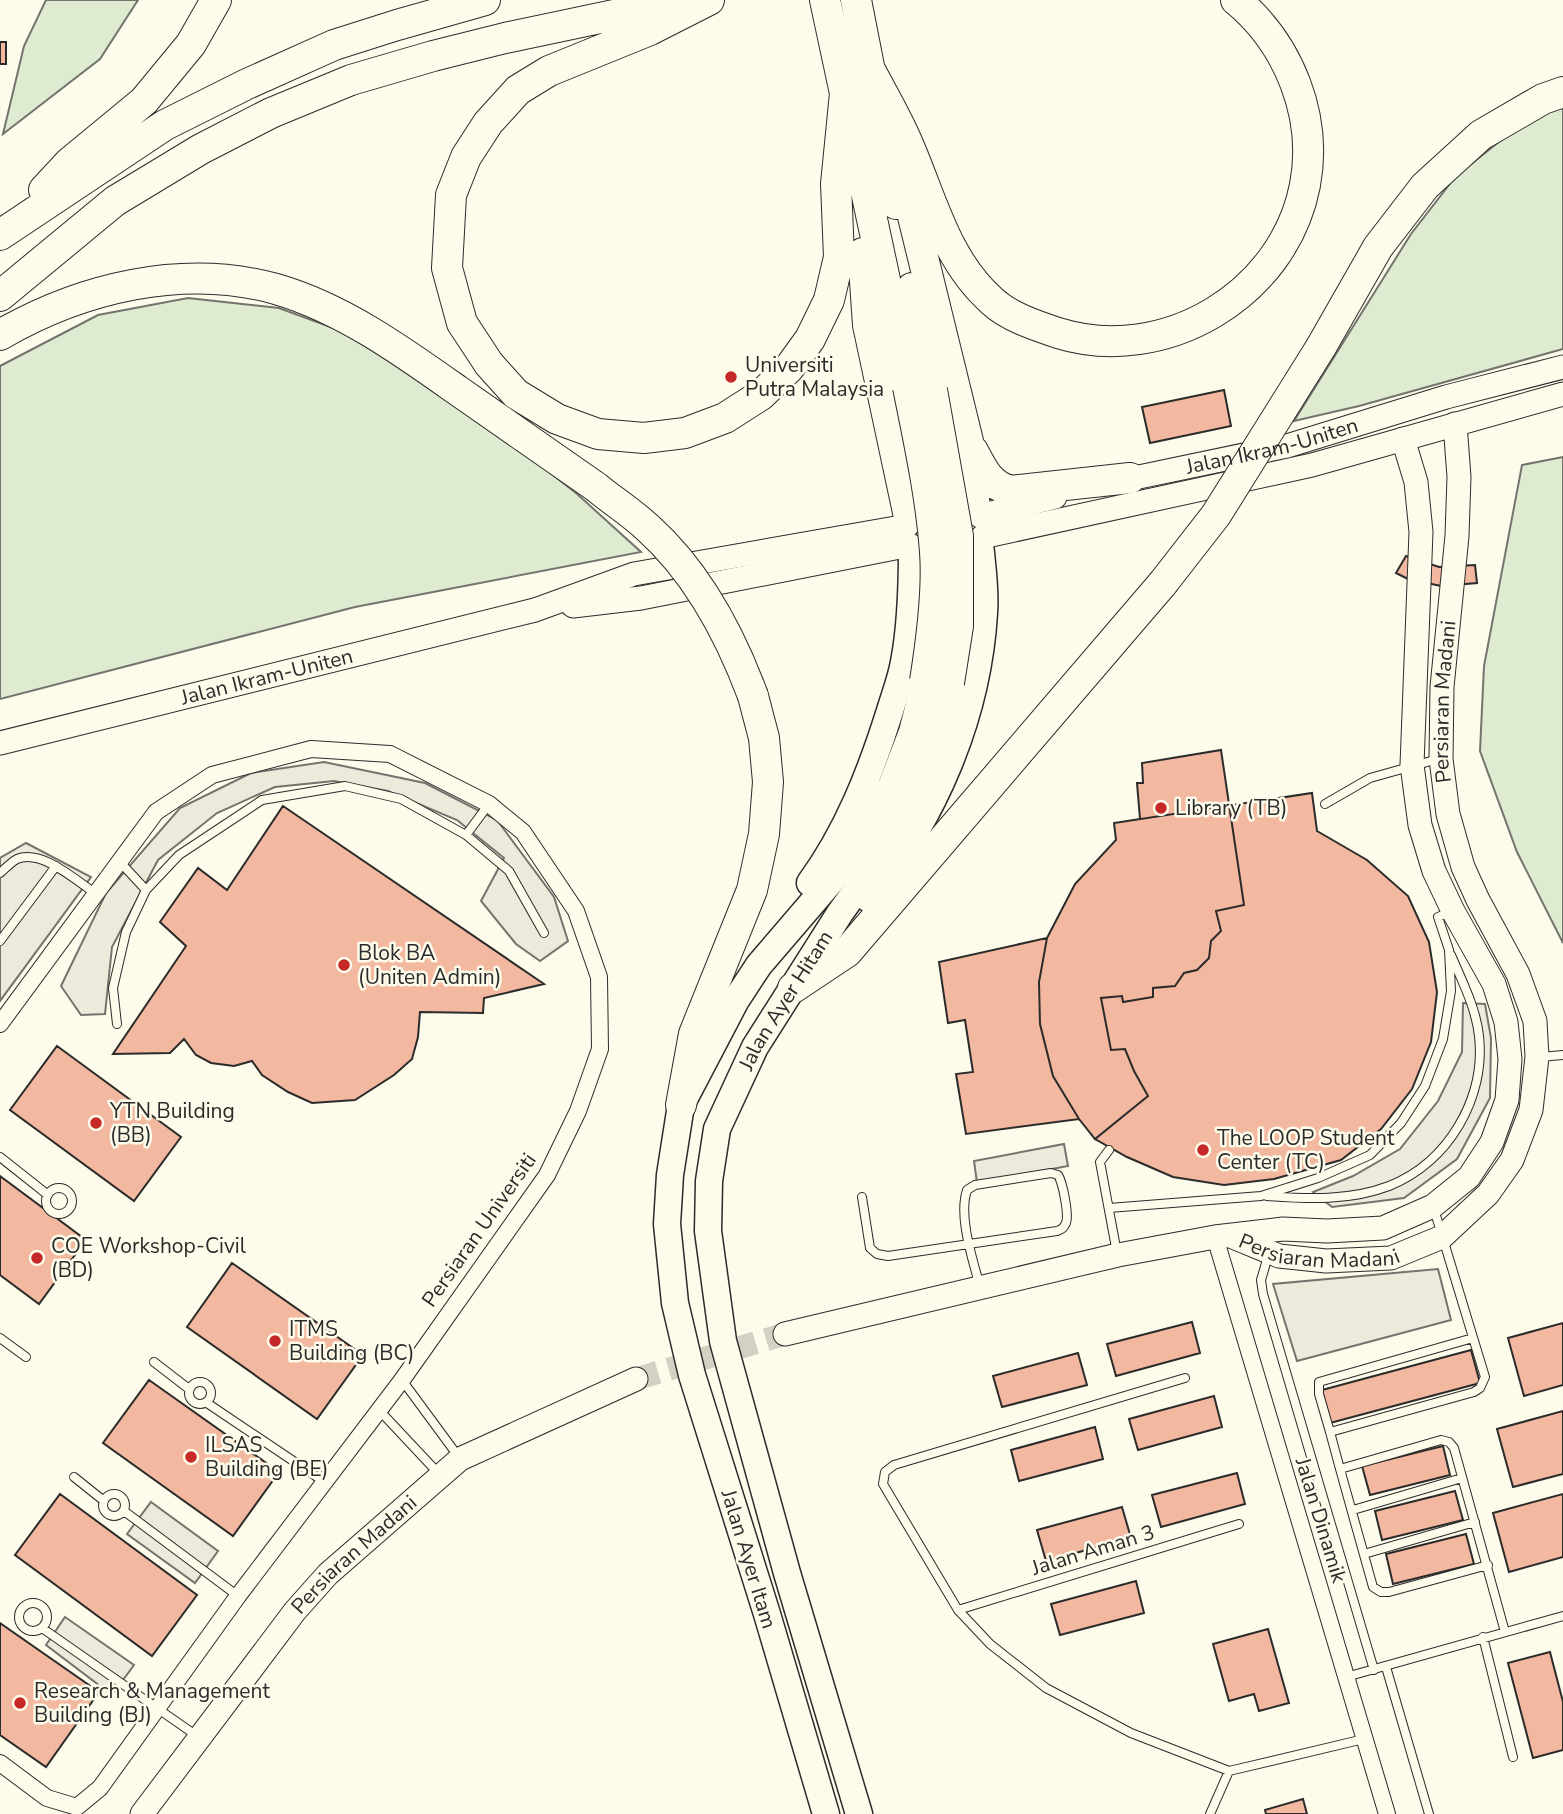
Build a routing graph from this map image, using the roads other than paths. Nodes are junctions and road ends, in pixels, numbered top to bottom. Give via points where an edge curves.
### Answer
1 (216, 0) edge
2 (485, 0) edge
3 (685, 0) edge
4 (709, 0) edge
5 (825, 0) edge
6 (856, 0) edge
7 (1236, 0) edge
8 (869, 68) junction
9 (1563, 92) edge
10 (845, 93) junction
11 (877, 108) junction
12 (855, 142) junction
13 (4, 232) edge
14 (0, 296) edge
15 (0, 335) edge
16 (1563, 367) edge
17 (920, 389) junction
18 (1563, 394) edge
19 (1455, 424) junction
20 (1403, 439) junction
21 (968, 441) junction
22 (1130, 478) junction
23 (979, 526) junction
24 (1421, 532) junction
25 (910, 534) junction
26 (1457, 536) junction
27 (1417, 604) junction
28 (1450, 608) junction
29 (937, 682) junction
30 (0, 743) edge
31 (1441, 759) junction
32 (1412, 765) junction
33 (489, 804) junction
34 (1325, 804) dead end
35 (466, 835) junction
36 (120, 862) junction
37 (56, 866) junction
38 (0, 873) edge
39 (146, 890) junction
40 (96, 894) junction
41 (1478, 900) junction
42 (1453, 911) junction
43 (544, 933) dead end
44 (780, 939) junction
45 (0, 941) edge
46 (1449, 950) junction
47 (812, 959) junction
48 (793, 988) junction
49 (0, 1024) edge
50 (117, 1024) dead end
51 (1563, 1055) edge
52 (1537, 1057) junction
53 (1510, 1059) junction
54 (681, 1105) junction
55 (1109, 1150) dead end
56 (0, 1157) edge
57 (48, 1195) dead end
58 (1261, 1196) junction
59 (862, 1197) dead end
60 (1433, 1206) junction
61 (1108, 1208) junction
62 (1222, 1237) junction
63 (1442, 1237) junction
64 (969, 1244) junction
65 (1269, 1252) junction
66 (1118, 1255) junction
67 (980, 1287) junction
68 (675, 1303) joint
69 (785, 1334) tunnel mouth
70 (0, 1338) edge
71 (1473, 1338) junction
72 (723, 1340) joint
73 (26, 1357) dead end
74 (154, 1362) dead end
75 (1185, 1378) dead end
76 (636, 1379) tunnel mouth
77 (402, 1380) junction
78 (189, 1388) junction
79 (207, 1403) junction
80 (379, 1410) junction
81 (1330, 1432) junction
82 (460, 1459) junction
83 (1340, 1469) junction
84 (440, 1475) junction
85 (74, 1477) dead end
86 (1462, 1478) junction
87 (323, 1481) junction
88 (104, 1501) junction
89 (1353, 1510) junction
90 (124, 1511) junction
91 (1475, 1522) junction
92 (1239, 1524) dead end
93 (1364, 1554) junction
94 (1488, 1565) junction
95 (238, 1596) junction
96 (958, 1610) junction
97 (1563, 1616) edge
98 (42, 1628) dead end
99 (1505, 1632) junction
100 (1483, 1637) junction
101 (1386, 1667) junction
102 (1374, 1670) junction
103 (1346, 1677) junction
104 (158, 1708) junction
105 (200, 1737) junction
106 (1364, 1738) junction
107 (1513, 1757) dead end
108 (0, 1763) edge
109 (1229, 1771) junction
110 (142, 1814) edge
111 (826, 1814) edge
112 (859, 1814) edge
113 (1210, 1814) edge
114 (1387, 1814) edge
115 (1429, 1814) edge

1 - 13 highway via 191,44 144,101 70,162
2 - 13 highway via 334,45 247,84 165,125
3 - 14 highway via 433,56 351,80 271,114 201,149 115,201
4 - 10 highway via 549,71 518,90 466,157 452,195 447,268 462,323 516,394 557,419 598,434 644,438 685,433 725,418 761,395 810,339 829,300 839,257 836,184
5 - 10 highway
6 - 8 highway
7 - 8 highway via 1271,38 1291,71 1305,112 1309,147 1305,186 1279,250 1254,280 1229,304 1160,337 1126,342 1079,339 1035,325 993,303 961,268 908,144
8 - 11 highway
9 - 48 highway, bridge via 1481,135 1424,186 1378,247 1216,515 1163,583 847,952
10 - 12 highway
11 - 17 highway
11 - 21 highway via 894,144
12 - 17 highway
12 - 25 highway via 853,179 868,325
15 - 54 highway, bridge via 91,293 149,282 213,279 276,289 340,315 391,344 596,487 649,528 686,569 735,648 764,738 768,782 764,834 752,891 694,1034
16 - 22 street, Jalan Ikram-Uniten via 1287,446
17 - 29 highway, bridge via 958,536 958,626
18 - 19 street, Jalan Ikram-Uniten
19 - 20 street, Jalan Ikram-Uniten
19 - 26 street, Persiaran Madani via 1460,477
20 - 23 street, Jalan Ikram-Uniten via 1312,465
20 - 24 street, Persiaran Madani via 1416,482
21 - 22 highway via 987,477 1010,491
21 - 23 highway
22 - 23 street, Jalan Ikram-Uniten
23 - 25 street via 967,500 934,494 923,499
23 - 25 street via 965,562 954,567 930,565 920,559
23 - 47 main road via 985,610 978,671 965,719 938,789 893,870 836,942
24 - 26 street
24 - 27 street, Persiaran Madani
25 - 30 street, Jalan Ikram-Uniten via 634,574 535,610
25 - 44 main road via 912,589 904,664 873,765 822,867 786,915
26 - 28 street, Persiaran Madani
27 - 28 street
27 - 32 street, Persiaran Madani
28 - 31 street, Persiaran Madani
29 - 44 main road, Jalan Ayer Hitam via 869,828 837,874
29 - 47 main road, Jalan Ayer Hitam via 934,741 917,786 896,829
31 - 32 lane
31 - 41 street, Persiaran Madani via 1448,814 1462,867
32 - 34 lane via 1370,778
32 - 42 street, Persiaran Madani via 1420,825
33 - 35 lane
33 - 36 street, Persiaran Universiti via 390,754 311,749 212,775 156,812
33 - 77 street, Persiaran Universiti via 523,832 576,911 599,977 600,1049 578,1111 547,1175
35 - 39 lane via 401,799 345,786 262,800 178,855
35 - 43 lane via 509,871
36 - 39 lane
36 - 40 street, Persiaran Universiti
37 - 38 lane via 28,857
37 - 40 lane
37 - 45 lane
39 - 50 lane via 126,932 113,988
40 - 49 street, Persiaran Universiti
41 - 42 street
41 - 52 street, Persiaran Madani via 1518,974 1535,1021
42 - 46 lane via 1438,916
42 - 53 street, Persiaran Madani via 1494,984 1507,1022
44 - 54 main road, Jalan Ayer Hitam via 736,1000
46 - 58 lane via 1451,991 1443,1038 1425,1086 1401,1123 1370,1155
46 - 58 lane via 1479,1036 1479,1073 1469,1109 1449,1141 1422,1168 1390,1186 1316,1199
47 - 48 main road, Jalan Ayer Hitam
48 - 72 main road, Jalan Ayer Hitam via 755,1047 717,1129 708,1231
51 - 52 lane
52 - 53 street
52 - 63 street, Persiaran Madani via 1531,1110 1512,1160 1488,1194
53 - 60 street, Persiaran Madani via 1507,1100 1492,1143 1469,1177
54 - 68 main road, Jalan Ayer Hitam via 667,1224
55 - 61 lane via 1100,1162
56 - 57 lane
58 - 61 lane
59 - 64 lane via 870,1248 877,1254
60 - 62 street, Persiaran Madani via 1383,1228 1283,1229
60 - 63 lane
61 - 66 lane
62 - 65 street, Persiaran Madani
62 - 66 street
62 - 103 street, Jalan Dinamik
63 - 65 street, Persiaran Madani via 1391,1258 1326,1261
63 - 71 lane
64 - 64 lane via 967,1190 975,1185 1058,1175 1067,1220 1063,1228
64 - 67 lane
65 - 102 lane via 1261,1280 1263,1294
66 - 67 street
67 - 69 street
68 - 111 main road, Jalan Ayer Itam via 692,1375
70 - 73 lane
71 - 81 lane via 1485,1377 1480,1388
71 - 81 lane via 1319,1382
72 - 112 main road, Jalan Ayer Itam
74 - 78 lane
75 - 96 lane via 894,1465 885,1472 883,1484
76 - 82 street, Persiaran Madani
77 - 80 street, Persiaran Universiti
77 - 82 lane
78 - 79 lane via 193,1402
78 - 79 lane via 198,1382 208,1384 212,1394
79 - 87 lane
80 - 84 lane
80 - 87 street, Persiaran Universiti
81 - 83 lane
82 - 84 street, Persiaran Madani
83 - 86 lane via 1441,1440 1454,1448
83 - 89 lane
84 - 105 street, Persiaran Madani via 328,1574
85 - 88 lane
86 - 89 lane
86 - 91 lane
87 - 95 street, Persiaran Universiti
88 - 90 lane via 109,1515
88 - 90 lane via 110,1494 120,1495
89 - 93 lane
90 - 95 lane
91 - 93 lane
91 - 94 lane
92 - 96 lane, Jalan Aman 3
93 - 94 lane via 1373,1587 1381,1592
94 - 99 lane
95 - 104 street, Persiaran Universiti
96 - 109 lane via 990,1644 1046,1688 1130,1732
97 - 99 lane
98 - 104 lane
99 - 100 lane
100 - 101 lane
100 - 107 lane
101 - 102 lane
101 - 115 lane
102 - 103 lane
103 - 106 street, Jalan Dinamik
104 - 105 lane
104 - 108 street, Persiaran Universiti via 100,1788 77,1807 47,1798
105 - 110 street, Persiaran Madani
106 - 109 lane
106 - 114 street, Jalan Dinamik
109 - 113 lane

